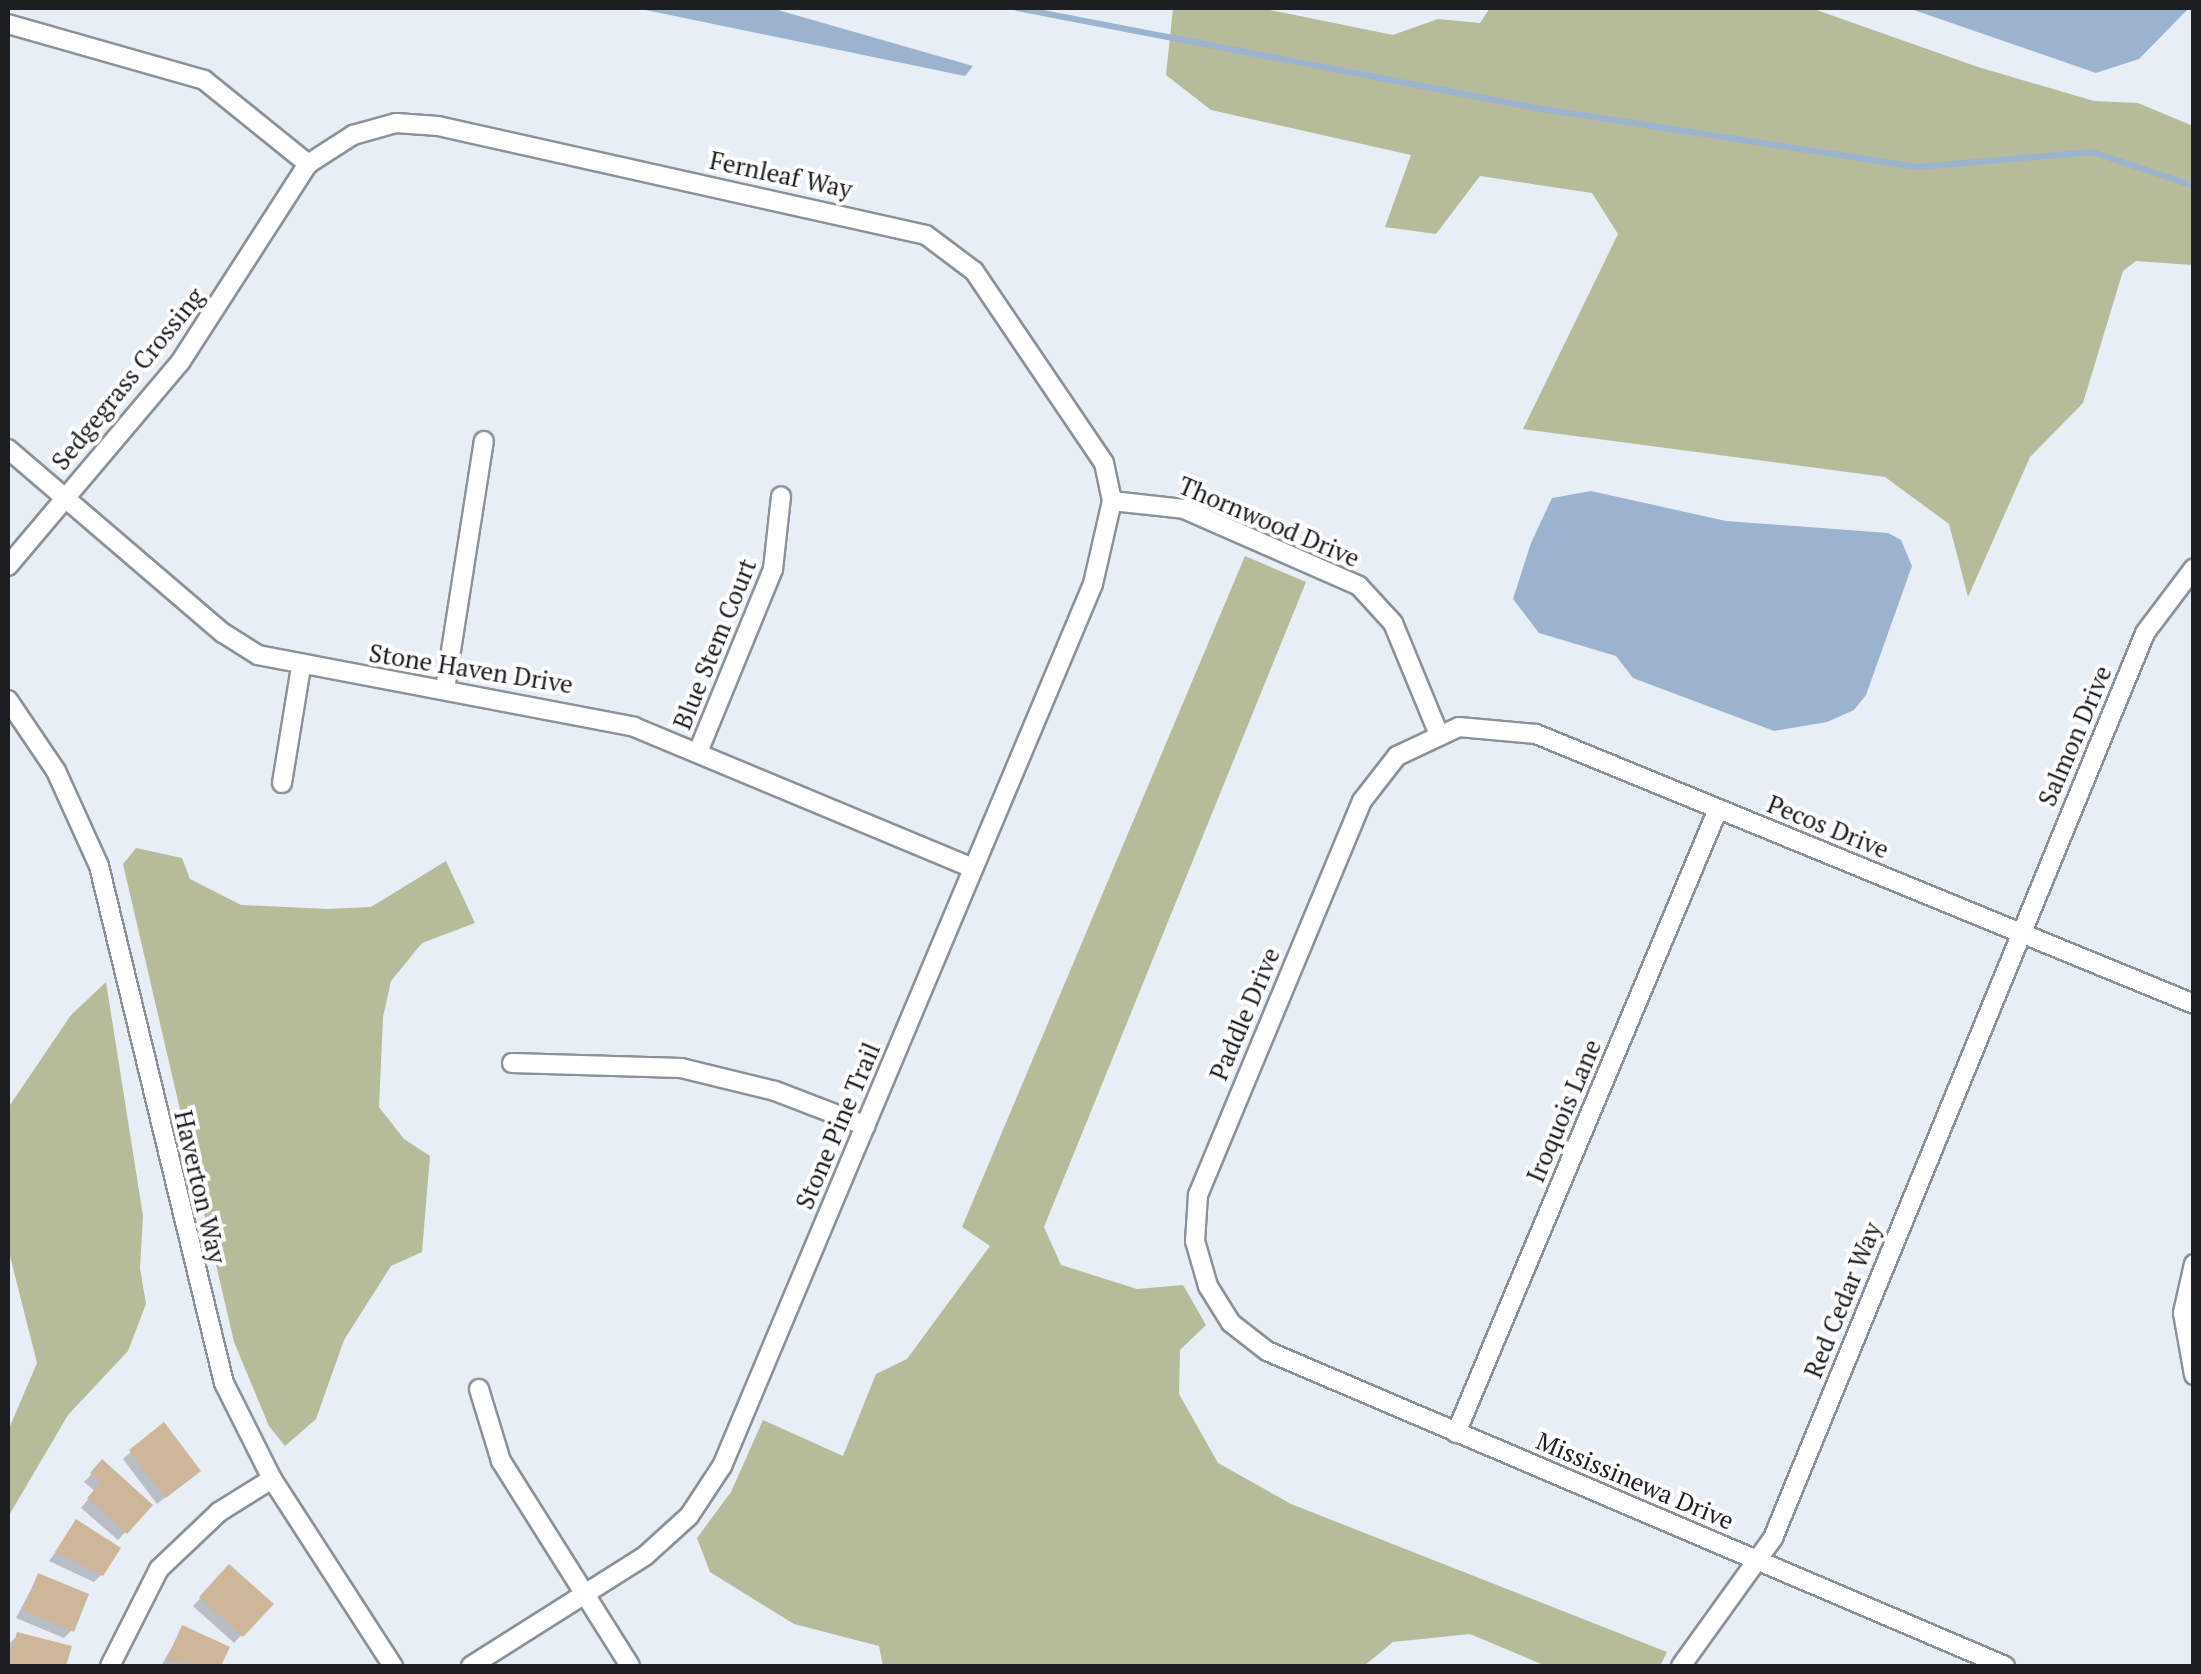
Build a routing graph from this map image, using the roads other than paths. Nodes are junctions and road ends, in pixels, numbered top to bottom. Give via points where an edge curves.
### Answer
1 (8, 24) edge
2 (308, 164) junction
3 (484, 441) dead end
4 (8, 449) edge
5 (780, 496) dead end
6 (65, 498) junction
7 (1112, 501) junction
8 (8, 566) edge
9 (2194, 568) edge
10 (301, 667) junction
11 (444, 688) junction
12 (8, 700) edge
13 (1438, 732) junction
14 (698, 752) junction
15 (282, 784) dead end
16 (1718, 809) junction
17 (972, 868) junction
18 (2020, 934) junction
19 (2194, 1004) edge
20 (512, 1062) dead end
21 (866, 1126) junction
22 (2194, 1264) edge
23 (1248, 1339) joint
24 (2194, 1375) edge
25 (479, 1389) dead end
26 (1456, 1433) junction
27 (272, 1480) junction
28 (1760, 1562) junction
29 (584, 1596) junction
30 (110, 1666) edge
31 (392, 1666) edge
32 (471, 1666) edge
33 (630, 1666) edge
34 (1682, 1666) edge
35 (2005, 1666) edge

1 - 2 street via 204,80
2 - 6 street, Sedgegrass Crossing via 191,348
2 - 7 street, Fernleaf Way via 368,128 426,124 926,235 974,272 1096,444
3 - 11 street
4 - 6 street, Stone Haven Drive
5 - 14 street, Blue Stem Court via 773,569
6 - 8 street, Sedgegrass Crossing
6 - 10 street, Stone Haven Drive via 235,642
7 - 13 street, Thornwood Drive via 1184,509 1359,586 1398,633
7 - 17 street, Stone Pine Trail via 1093,584
9 - 18 street, Salmon Drive via 2144,633
10 - 11 street, Stone Haven Drive
10 - 15 street
11 - 14 street, Stone Haven Drive via 588,714
12 - 27 street, Haverton Way via 56,771 99,866 214,1352
13 - 16 street, Pecos Drive via 1476,725 1520,728
13 - 23 street, Paddle Drive via 1388,764 1362,801 1198,1195 1195,1241 1202,1273 1223,1314
14 - 17 street, Stone Haven Drive
16 - 18 street, Pecos Drive
16 - 26 street, Iroquois Lane
17 - 21 street, Stone Pine Trail
18 - 19 street, Pecos Drive
18 - 28 street, Red Cedar Way
20 - 21 street via 680,1068 760,1087
21 - 29 street, Stone Pine Trail via 710,1488 664,1541
22 - 24 street via 2183,1313
23 - 26 street, Mississinewa Drive
25 - 29 street via 501,1461
26 - 28 street, Mississinewa Drive
27 - 30 street via 219,1512 159,1569
27 - 31 street, Haverton Way
28 - 34 street, Red Cedar Way
28 - 35 street, Mississinewa Drive
29 - 32 street, Stone Pine Trail
29 - 33 street

